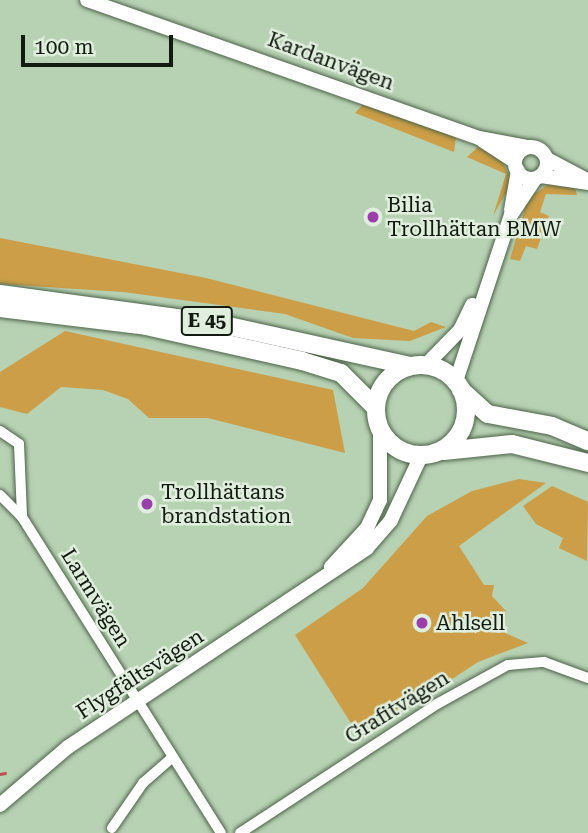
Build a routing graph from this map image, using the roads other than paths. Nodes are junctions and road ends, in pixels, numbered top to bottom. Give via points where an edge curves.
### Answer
1 (87, 0) edge
2 (479, 138) junction
3 (528, 148) junction
4 (547, 159) junction
5 (517, 167) junction
6 (538, 178) junction
7 (588, 182) edge
8 (511, 215) junction
9 (488, 276) junction
10 (0, 294) edge
11 (0, 308) edge
12 (418, 366) junction
13 (458, 386) junction
14 (375, 407) junction
15 (0, 431) edge
16 (380, 431) junction
17 (588, 441) edge
18 (429, 454) junction
19 (588, 463) edge
20 (0, 495) edge
21 (22, 517) junction
22 (311, 589) junction
23 (588, 678) edge
24 (136, 701) junction
25 (172, 758) junction
26 (0, 805) edge
27 (112, 828) dead end
28 (221, 833) edge
29 (240, 833) edge

1 - 2 street, Kardanvägen
2 - 3 street, Kardanvägen
2 - 5 street, Kardanvägen
3 - 4 street, Kardanvägen
3 - 5 street
4 - 6 street
4 - 7 street
5 - 6 street, Kardanvägen
5 - 8 street
6 - 7 street
6 - 8 street
8 - 9 street
9 - 12 street via 460,330
9 - 13 street
10 - 12 highway, E 45 via 215,323
11 - 14 highway, E 45 via 146,326 302,360 341,373
12 - 13 highway, E 45
12 - 14 highway via 386,381
13 - 17 highway, E 45 via 488,414 552,426
13 - 18 highway via 463,427
14 - 16 highway
15 - 21 street, Larmvägen via 19,444
16 - 18 highway via 397,449
16 - 22 street, Flygfältsvägen via 383,484 373,518
18 - 19 highway via 512,444
18 - 22 street, Flygfältsvägen via 381,535
20 - 21 street, Larmvägen
21 - 24 street, Larmvägen
22 - 24 street, Flygfältsvägen
23 - 29 street, Grafitvägen via 544,663 508,665 437,704
24 - 25 street
24 - 26 street, Flygfältsvägen
25 - 27 street via 143,783
25 - 28 street

